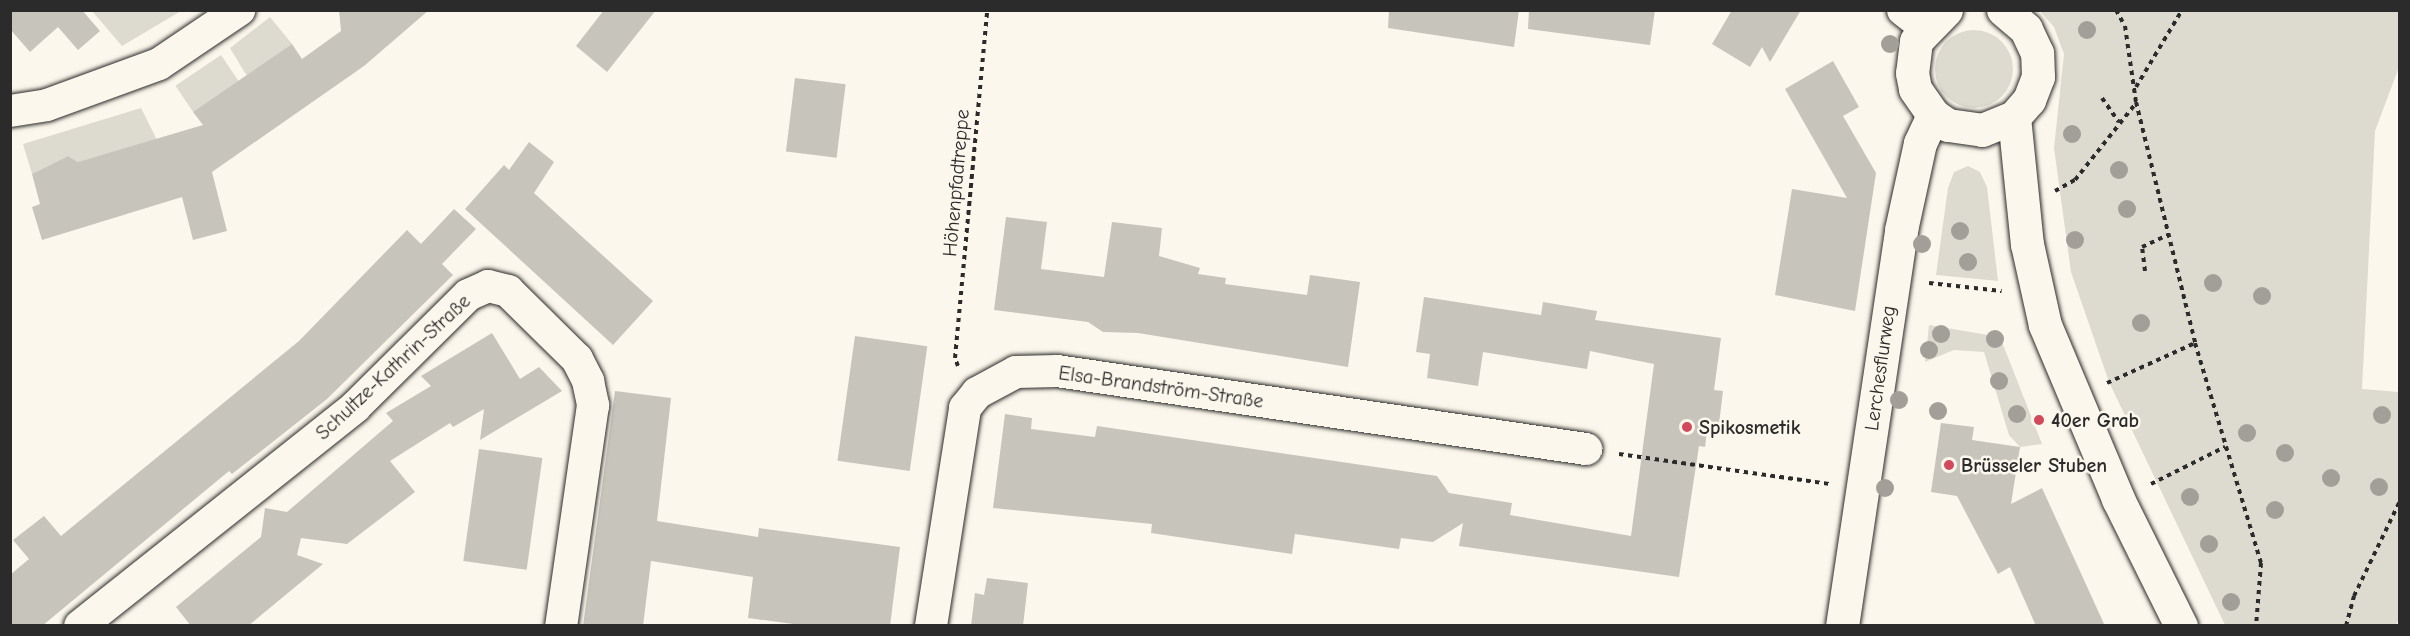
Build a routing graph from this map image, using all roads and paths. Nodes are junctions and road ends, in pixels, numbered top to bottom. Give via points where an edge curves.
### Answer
1 (239, 10) edge
2 (987, 10) edge
3 (2003, 10) edge
4 (2116, 10) edge
5 (2182, 10) edge
6 (1925, 16) edge
7 (2136, 88) junction
8 (2102, 98) dead end
9 (2136, 102) junction
10 (10, 111) edge
11 (1934, 115) junction
12 (2014, 117) junction
13 (2119, 122) junction
14 (2060, 190) dead end
15 (2168, 235) junction
16 (2145, 272) dead end
17 (1935, 284) dead end
18 (1990, 290) dead end
19 (2195, 343) junction
20 (955, 358) dead end
21 (2109, 382) dead end
22 (2225, 447) junction
23 (1586, 449) joint
24 (2154, 482) dead end
25 (1827, 483) dead end
26 (2400, 501) edge
27 (80, 626) edge
28 (561, 626) edge
29 (931, 626) edge
30 (1842, 626) edge
31 (2181, 626) edge
32 (2256, 626) edge
33 (2346, 626) edge

1 - 10 street via 159,64 58,101
2 - 20 path, Höhenpfadtreppe
3 - 12 street via 2026,29 2037,53 2038,77 2029,100
4 - 7 path via 2125,26
5 - 7 path
6 - 11 street via 1911,73 1919,96
7 - 9 path
8 - 13 path
9 - 13 path
9 - 15 path
11 - 12 street via 1948,125 1973,130 1999,126
11 - 30 street, Lerchesflurweg via 1920,143 1900,230
12 - 31 street via 2025,232 2045,325 2118,499
13 - 14 path via 2075,180
15 - 16 path via 2142,247
15 - 19 path
17 - 18 path
19 - 21 path
19 - 22 path
22 - 24 path
22 - 32 path via 2261,563
23 - 25 path
23 - 29 street, Elsa-Brandström-Straße via 1057,371 1016,372 977,393 964,408
26 - 33 path via 2354,596
27 - 28 street, Schultze-Kathrin-Straße via 355,407 468,295 488,286 508,291 577,359 588,381 593,405

